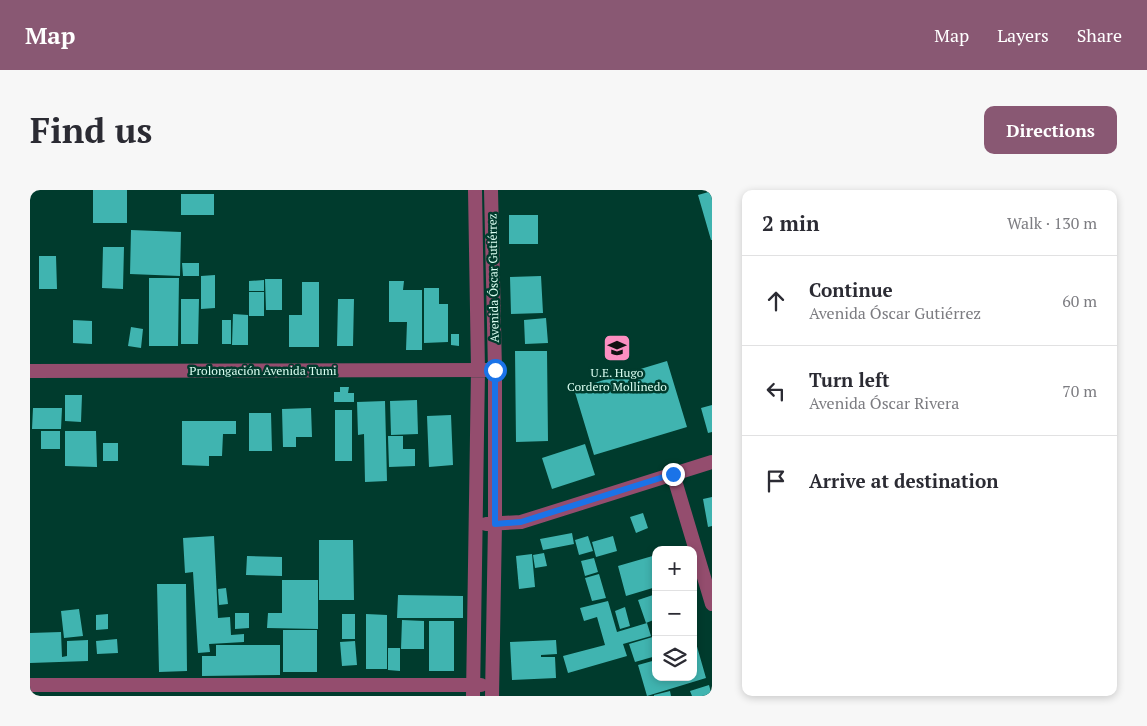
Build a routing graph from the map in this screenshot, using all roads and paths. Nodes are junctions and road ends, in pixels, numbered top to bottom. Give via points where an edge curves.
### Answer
1 (475, 190) edge
2 (491, 190) edge
3 (478, 370) junction
4 (495, 370) junction
5 (30, 371) edge
6 (712, 462) edge
7 (673, 474) junction
8 (476, 524) junction
9 (495, 524) junction
10 (712, 604) edge
11 (30, 685) edge
12 (492, 690) edge
13 (473, 691) edge

1 - 3 street, Avenida Óscar Gutiérrez
2 - 4 street, Avenida Óscar Gutiérrez
3 - 4 street, Prolongación Avenida Tumi
3 - 5 street, Prolongación Avenida Tumi
3 - 8 street, Avenida Óscar Gutiérrez
4 - 9 street, Avenida Óscar Gutiérrez
6 - 7 street
7 - 9 street via 521,522
7 - 10 street
8 - 9 street
8 - 13 street, Avenida Óscar Gutiérrez
9 - 12 street, Avenida Óscar Gutiérrez
11 - 13 street
12 - 13 street

